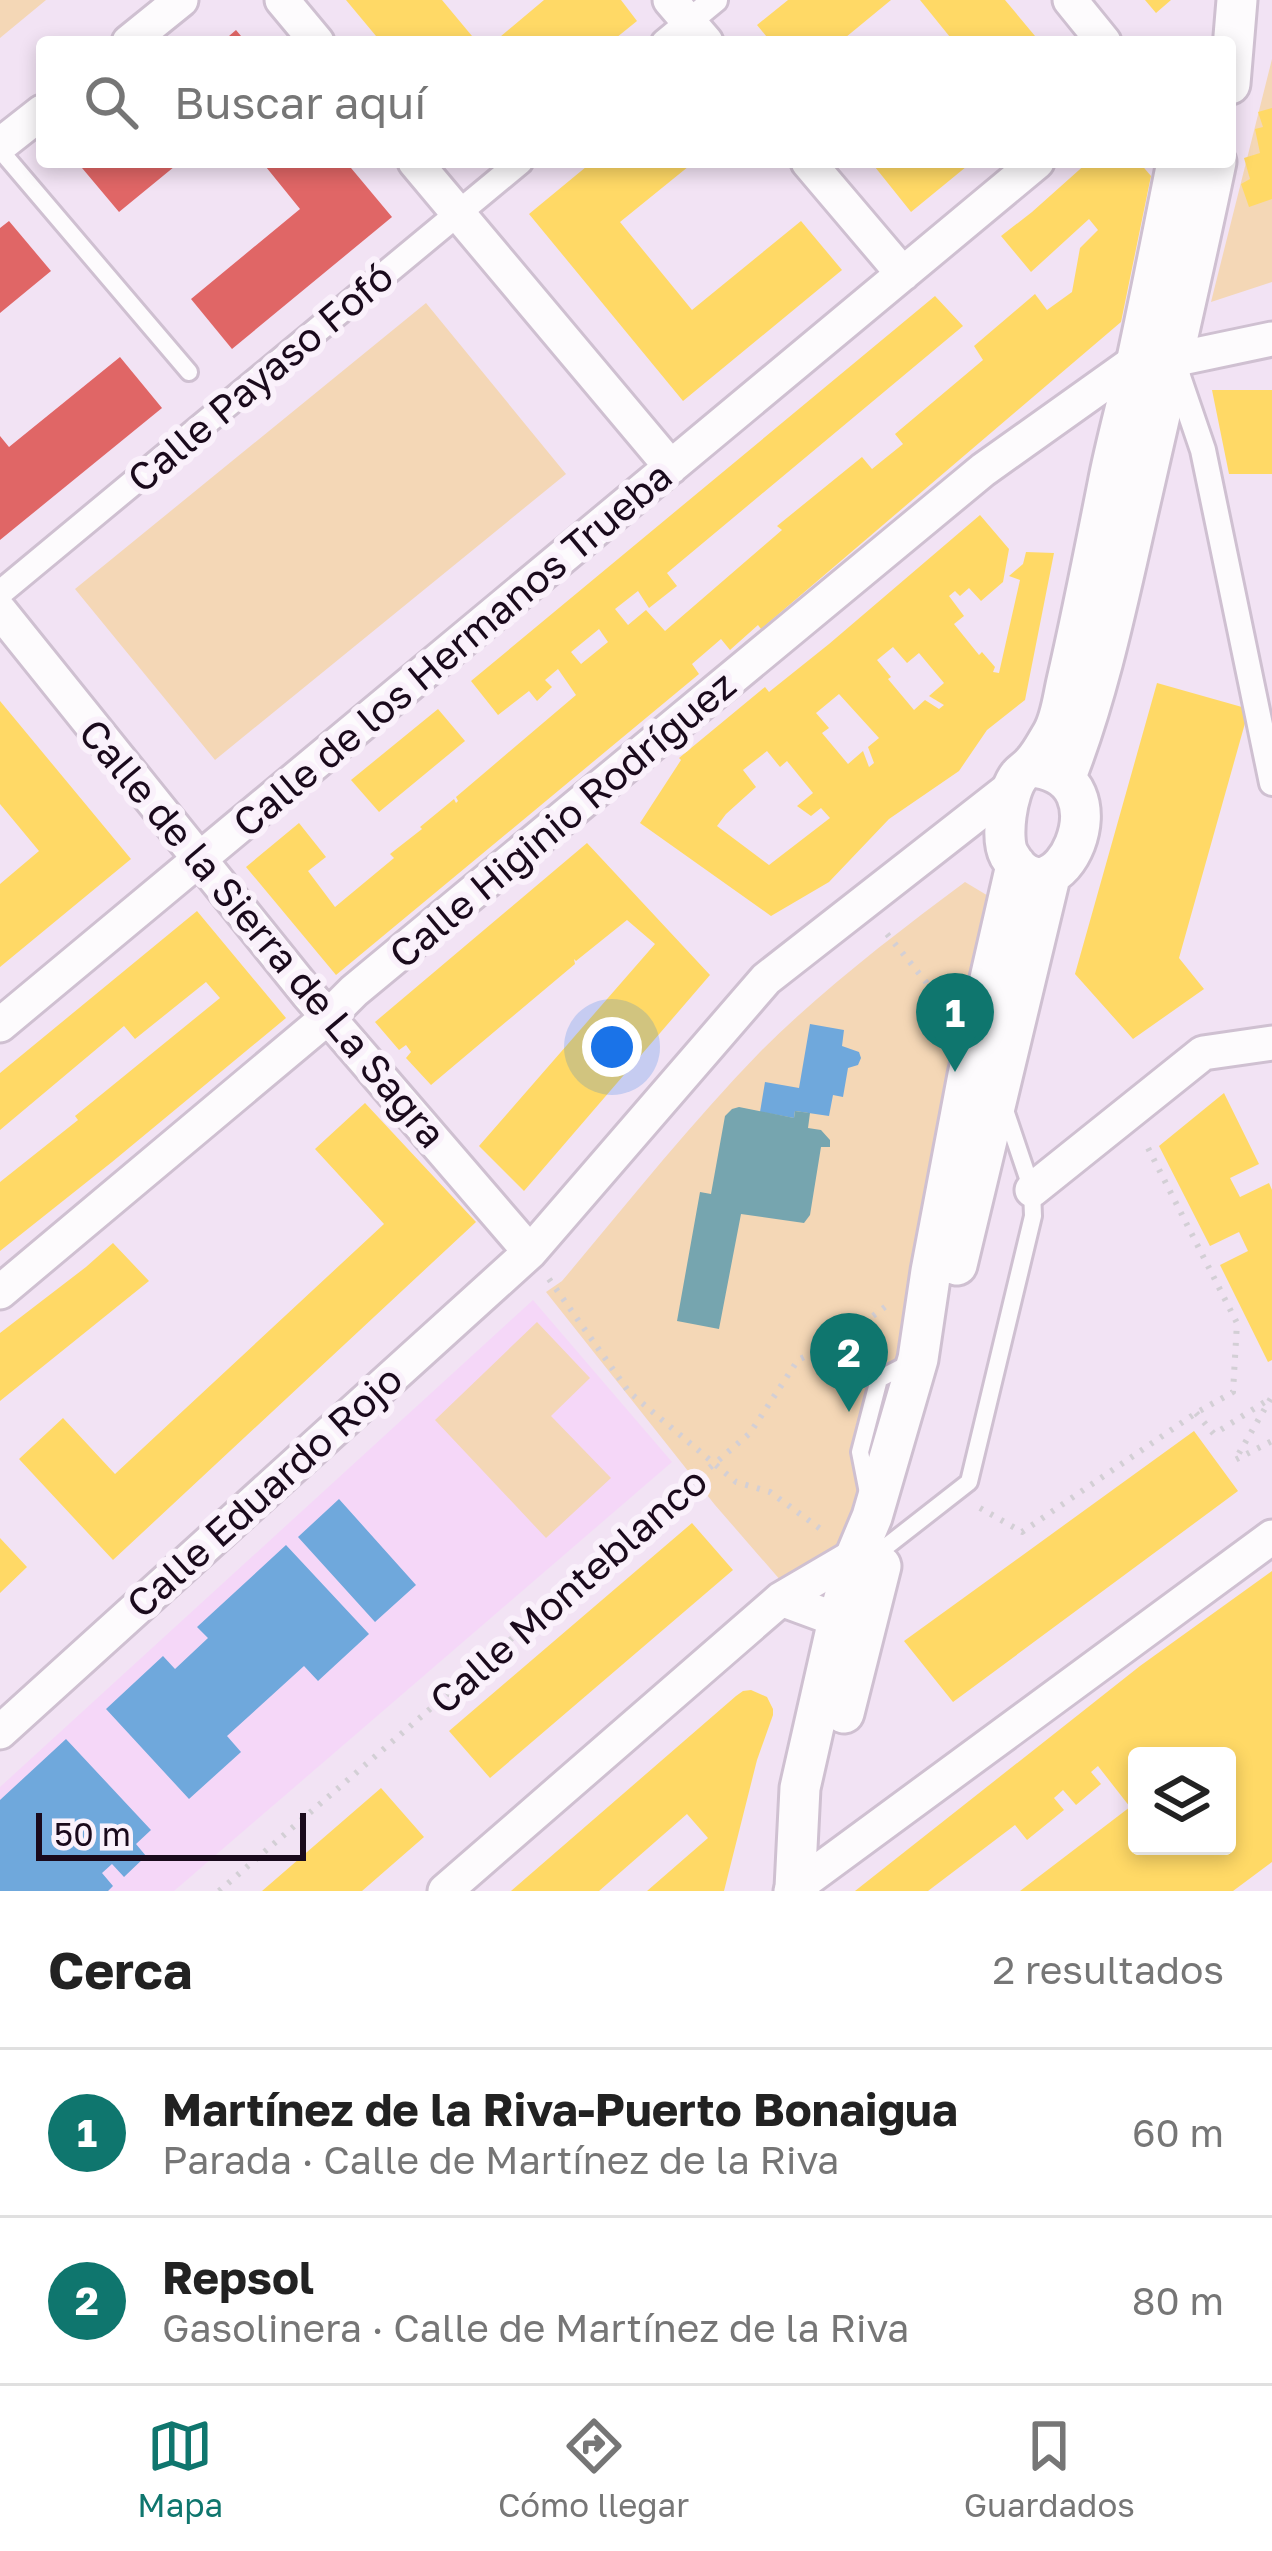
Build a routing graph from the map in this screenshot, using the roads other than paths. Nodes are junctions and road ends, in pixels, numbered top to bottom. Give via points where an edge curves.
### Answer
1 (181, 0) edge
2 (282, 0) edge
3 (715, 0) edge
4 (1070, 0) edge
5 (1217, 0) edge
6 (1237, 0) edge
7 (682, 26) edge
8 (136, 36) edge
9 (312, 36) edge
10 (1099, 36) edge
11 (1208, 36) edge
12 (1234, 36) edge
13 (36, 117) edge
14 (0, 148) edge
15 (420, 168) edge
16 (513, 168) edge
17 (813, 168) edge
18 (1030, 168) edge
19 (1176, 168) edge
20 (1215, 168) edge
21 (457, 214) junction
22 (903, 274) junction
23 (1272, 339) edge
24 (1154, 361) junction
25 (189, 372) dead end
26 (671, 466) junction
27 (0, 593) edge
28 (0, 611) edge
29 (1036, 777) junction
30 (1272, 783) edge
31 (1005, 826) junction
32 (199, 860) junction
33 (1033, 871) junction
34 (766, 979) junction
35 (328, 1018) junction
36 (0, 1025) edge
37 (1272, 1043) edge
38 (999, 1093) junction
39 (1032, 1190) junction
40 (530, 1252) junction
41 (0, 1292) edge
42 (1272, 1538) edge
43 (872, 1539) junction
44 (872, 1597) junction
45 (781, 1599) junction
46 (838, 1620) junction
47 (0, 1732) edge
48 (793, 1890) edge
49 (445, 1891) edge

1 - 8 street
2 - 9 street
3 - 7 street
4 - 10 street
5 - 11 street
6 - 12 street
13 - 14 street
14 - 25 lane
15 - 21 street
16 - 21 street, Calle Payaso Fofó
17 - 22 street
18 - 22 street, Calle de los Hermanos Trueba
19 - 24 street
20 - 24 street via 1198,250
21 - 26 street
21 - 27 street, Calle Payaso Fofó
22 - 26 street, Calle de los Hermanos Trueba
23 - 24 street
24 - 29 street via 1108,483 1055,729
24 - 29 street via 1120,587 1079,744
24 - 30 street via 1203,450
24 - 35 street, Calle Higinio Rodríguez via 983,470
26 - 32 street, Calle de los Hermanos Trueba
28 - 32 street, Calle de la Sierra de La Sagra
29 - 31 street
29 - 33 street via 1078,800 1080,815 1062,867
29 - 34 street
31 - 33 street via 1005,850
31 - 34 street
32 - 35 street, Calle de la Sierra de La Sagra
32 - 36 street, Calle de los Hermanos Trueba
33 - 38 street
33 - 43 street via 976,1042 918,1359
34 - 40 street, Calle Eduardo Rojo
35 - 40 street, Calle de la Sierra de La Sagra
35 - 41 street, Calle Higinio Rodríguez
37 - 39 street via 1204,1053
38 - 39 lane
38 - 43 street
39 - 43 lane via 1033,1216 969,1482
40 - 47 street, Calle Eduardo Rojo
42 - 48 street
43 - 44 street
43 - 45 street
43 - 46 street
44 - 46 street
44 - 48 street
45 - 46 street
45 - 49 street
46 - 48 street via 800,1788

